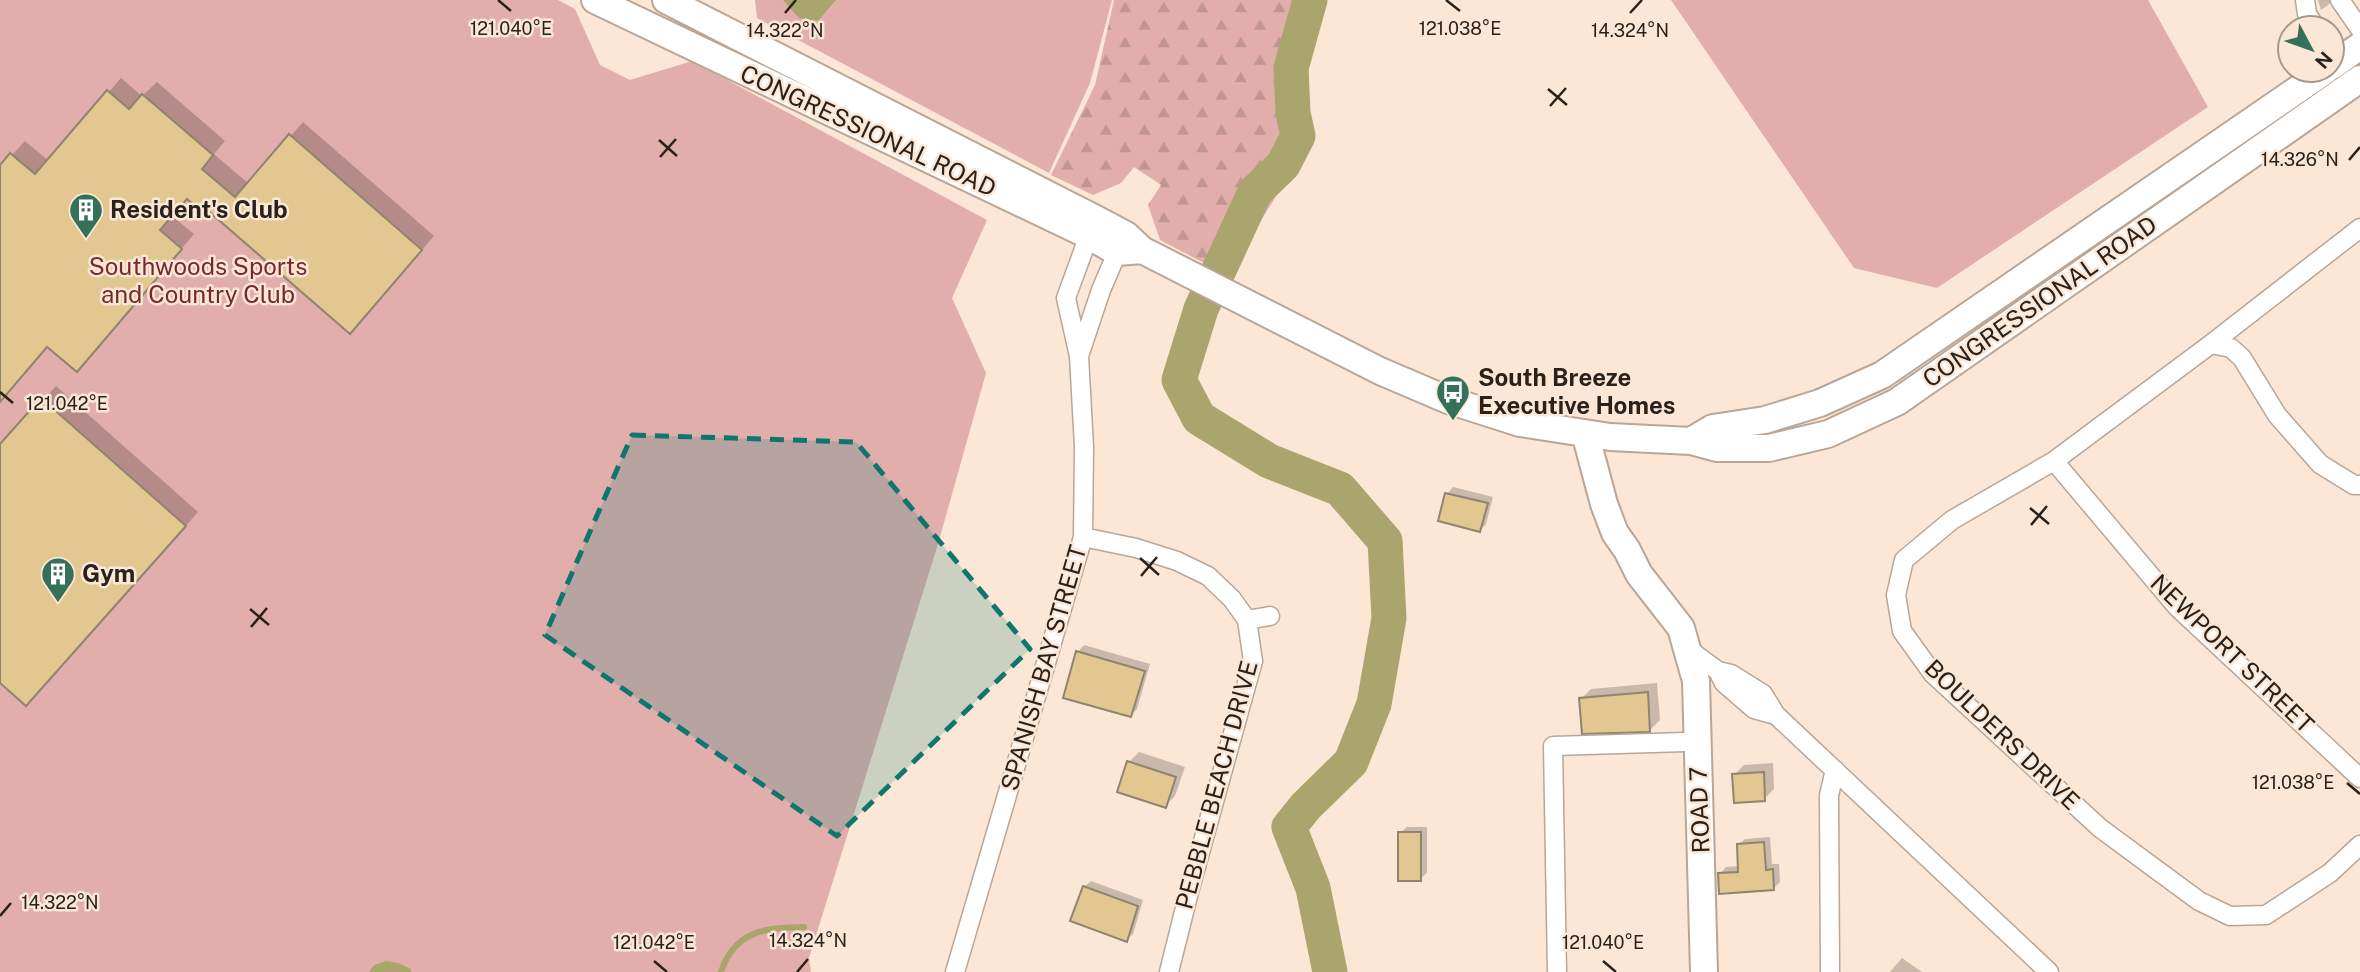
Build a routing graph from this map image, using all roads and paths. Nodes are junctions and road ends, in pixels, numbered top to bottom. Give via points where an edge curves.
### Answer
1 (595, 0) edge
2 (666, 0) edge
3 (2340, 0) edge
4 (630, 8) edge
5 (2360, 29) edge
6 (2346, 69) edge
7 (2358, 83) edge
8 (2302, 84) edge
9 (1092, 227) junction
10 (2360, 228) edge
11 (1128, 246) junction
12 (2211, 344) junction
13 (1079, 356) junction
14 (1848, 390) junction
15 (1859, 420) junction
16 (1597, 435) junction
17 (1691, 441) junction
18 (2054, 461) junction
19 (2360, 485) edge
20 (1083, 537) junction
21 (1270, 617) dead end
22 (1247, 620) junction
23 (1688, 649) junction
24 (1685, 742) junction
25 (1835, 770) junction
26 (2360, 778) edge
27 (2360, 845) edge
28 (2032, 964) edge
29 (955, 972) edge
30 (1169, 972) edge
31 (1557, 972) edge
32 (1692, 972) edge
33 (1704, 972) edge
34 (1830, 972) edge
35 (2049, 972) edge

1 - 4 main road, CONGRESSIONAL ROAD
2 - 9 main road, CONGRESSIONAL ROAD
3 - 5 street
4 - 9 main road, CONGRESSIONAL ROAD
6 - 7 street
7 - 15 main road, CONGRESSIONAL ROAD via 1897,402
8 - 14 main road, CONGRESSIONAL ROAD via 1882,375
9 - 11 main road, CONGRESSIONAL ROAD
9 - 13 street, SPANISH BAY STREET via 1066,298
10 - 12 street, BOULDERS DRIVE
11 - 13 street, SPANISH BAY STREET via 1101,290
11 - 16 main road, CONGRESSIONAL ROAD via 1448,400 1520,423
12 - 18 street, BOULDERS DRIVE
12 - 19 street via 2231,348 2242,359 2277,415 2320,464
13 - 20 street, SPANISH BAY STREET
14 - 15 main road
14 - 17 main road, CONGRESSIONAL ROAD via 1765,420 1713,428
15 - 17 main road, CONGRESSIONAL ROAD via 1828,434 1769,448 1717,448
16 - 17 main road, CONGRESSIONAL ROAD
16 - 23 main road, ROAD 7 via 1604,504 1615,533 1639,574 1675,619
18 - 26 street, NEWPORT STREET via 2177,607
18 - 27 street, BOULDERS DRIVE via 1952,520 1904,560 1896,595 1902,631 1933,674 2100,828 2199,901 2230,916 2266,915 2330,873
20 - 22 street via 1136,548 1208,576
20 - 29 street, SPANISH BAY STREET
21 - 22 street
22 - 30 street, PEBBLE BEACH DRIVE via 1253,661
23 - 24 main road, ROAD 7 via 1683,684
23 - 25 street via 1763,694 1776,715
23 - 33 main road, ROAD 7 via 1696,681
24 - 31 street via 1553,747
24 - 32 main road, ROAD 7
25 - 28 street
25 - 34 street via 1829,795
28 - 35 street

